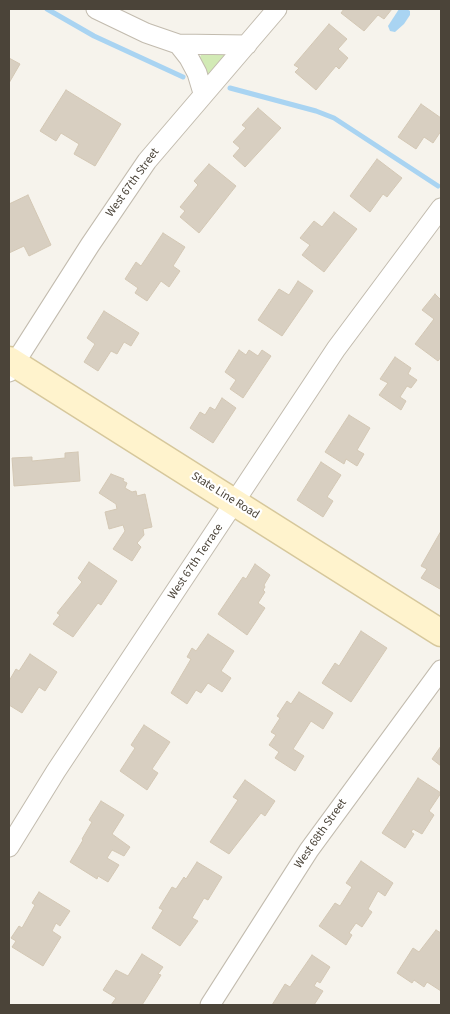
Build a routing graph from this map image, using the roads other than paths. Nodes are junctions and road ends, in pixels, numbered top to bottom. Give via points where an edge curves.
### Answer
1 (96, 9) edge
2 (277, 9) edge
3 (178, 44) junction
4 (247, 45) junction
5 (203, 94) junction
6 (441, 208) edge
7 (11, 365) edge
8 (236, 503) junction
9 (441, 634) edge
10 (441, 670) edge
11 (9, 847) edge
12 (210, 1005) edge

1 - 3 street
2 - 4 street, West 67th Street
3 - 4 street
3 - 5 street via 197,74
4 - 5 street, West 67th Street
5 - 7 street, West 67th Street via 147,161
6 - 8 street, West 67th Terrace via 336,349
7 - 8 main road, State Line Road
8 - 9 main road, State Line Road
8 - 11 street, West 67th Terrace via 56,770
10 - 12 street, West 68th Street via 315,842

